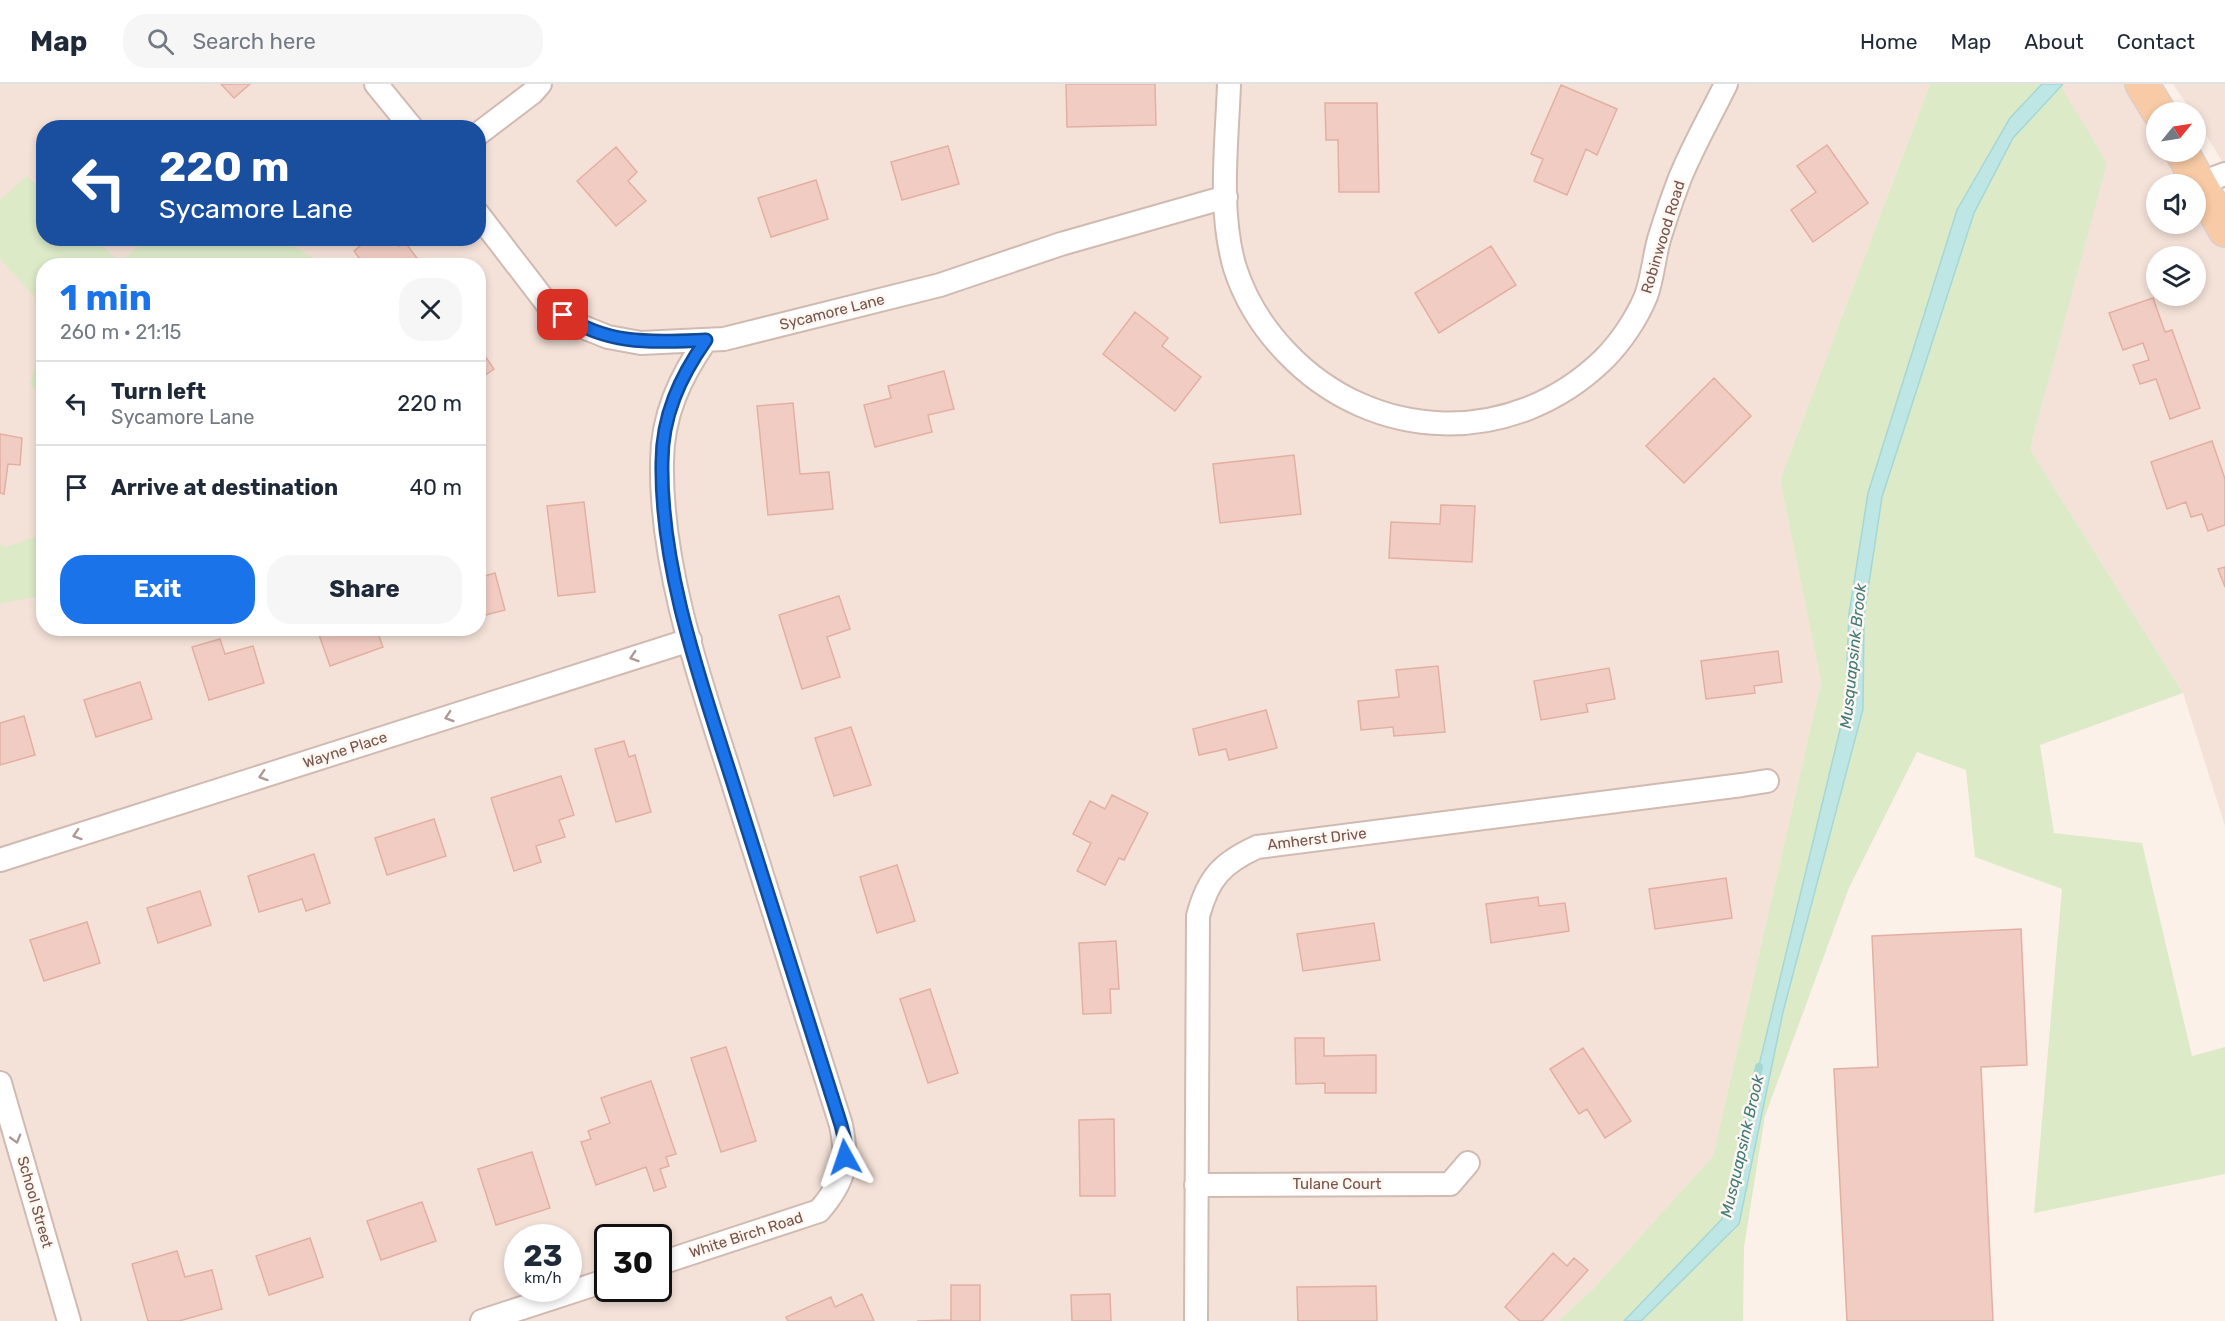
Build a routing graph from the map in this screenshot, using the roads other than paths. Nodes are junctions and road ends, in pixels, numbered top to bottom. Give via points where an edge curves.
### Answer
1 (376, 84) edge
2 (540, 84) edge
3 (1229, 84) edge
4 (1726, 84) edge
5 (2142, 84) edge
6 (2153, 102) edge
7 (405, 120) edge
8 (486, 128) edge
9 (2194, 162) edge
10 (2213, 178) edge
11 (1226, 196) junction
12 (486, 225) edge
13 (2225, 230) edge
14 (706, 340) junction
15 (690, 640) junction
16 (1767, 781) dead end
17 (0, 860) edge
18 (0, 1083) edge
19 (1468, 1163) dead end
20 (1196, 1185) junction
21 (672, 1259) edge
22 (594, 1285) edge
23 (69, 1321) edge
24 (482, 1321) edge
25 (1196, 1321) edge

1 - 7 street
2 - 8 street
3 - 11 street, Robinwood Road
4 - 11 street, Robinwood Road via 1680,177 1660,236 1646,296 1628,329 1578,381 1547,400 1510,415 1474,422 1430,423 1393,418 1362,407 1299,365 1274,339 1252,306 1226,230
5 - 6 main road
9 - 10 main road
10 - 13 main road
11 - 14 street, Sycamore Lane via 1061,244 940,285 724,339
12 - 14 street, Sycamore Lane via 542,300 578,325 608,337 641,343
14 - 15 street, White Birch Road via 674,395 665,428 662,462 668,550
15 -> 17 street, Wayne Place
15 - 21 street, White Birch Road via 846,1145 844,1169 834,1193 819,1212
16 - 20 street, Amherst Drive via 1257,847 1234,858 1216,874 1203,895 1198,916
18 -> 23 street, School Street
19 - 20 street, Tulane Court via 1450,1184
20 - 25 street, Amherst Drive
22 - 24 street

